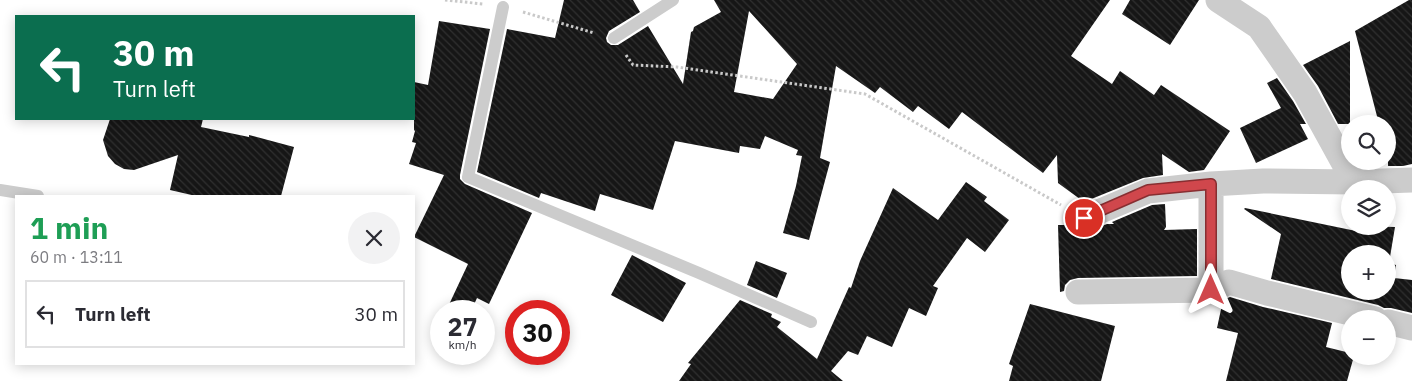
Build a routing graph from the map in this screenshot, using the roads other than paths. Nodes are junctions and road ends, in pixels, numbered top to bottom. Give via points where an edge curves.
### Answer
1 (674, 0) edge
2 (1218, 0) edge
3 (503, 7) road end
4 (614, 38) road end
5 (1353, 180) edge
6 (1412, 180) edge
7 (1396, 181) edge
8 (1341, 182) edge
9 (1211, 184) junction
10 (0, 190) edge
11 (32, 195) edge
12 (1084, 218) road end
13 (1211, 290) junction
14 (1078, 292) dead end
15 (1341, 311) edge
16 (811, 322) dead end
17 (1396, 324) edge
18 (1412, 328) edge

1 - 4 lane
2 - 5 street via 1259,27 1305,93
3 - 16 lane via 468,177
6 - 7 street
8 - 9 street
9 - 12 street via 1148,190
9 - 13 street
10 - 11 lane
13 - 14 street
13 - 15 street via 1229,282
17 - 18 street

